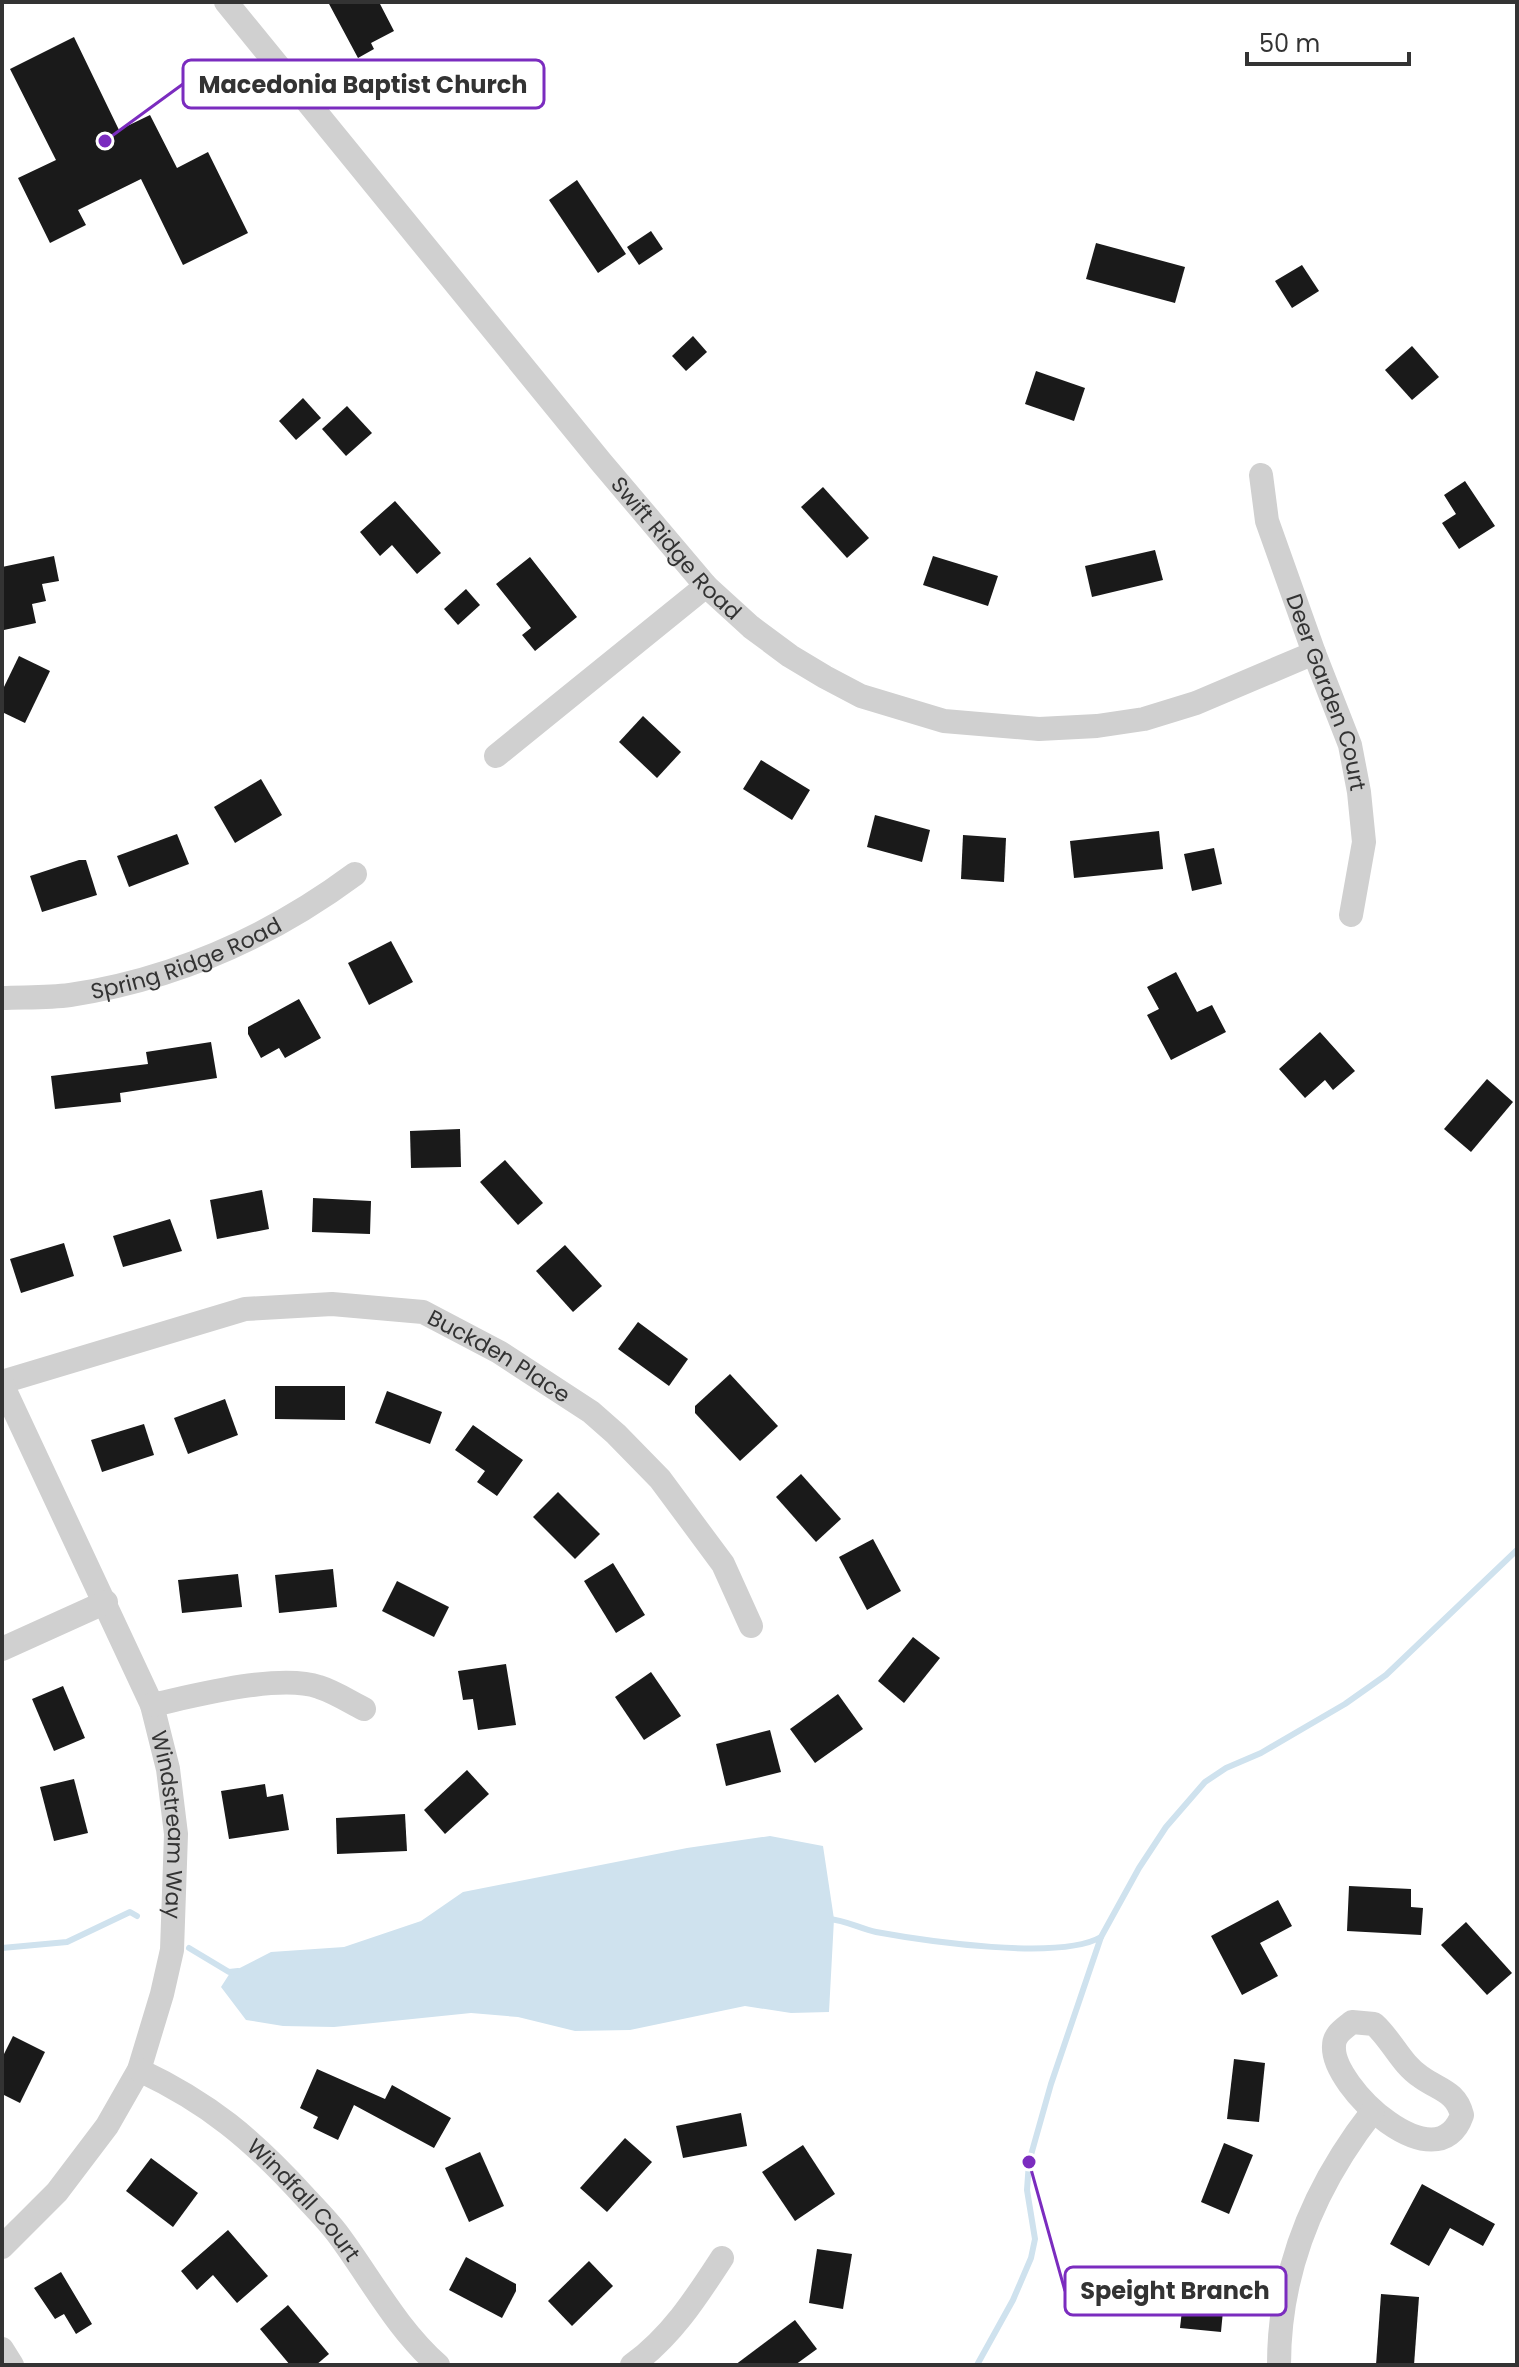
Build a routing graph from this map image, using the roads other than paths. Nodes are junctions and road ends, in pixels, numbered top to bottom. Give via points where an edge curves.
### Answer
1 (226, 2) edge
2 (1261, 475) dead end
3 (706, 586) junction
4 (1314, 653) junction
5 (496, 756) dead end
6 (355, 874) dead end
7 (1351, 915) dead end
8 (2, 998) edge
9 (2, 1383) edge
10 (106, 1602) junction
11 (751, 1626) dead end
12 (2, 1649) edge
13 (152, 1705) junction
14 (364, 1709) dead end
15 (139, 2070) junction
16 (1373, 2111) junction
17 (2, 2247) edge
18 (722, 2258) dead end
19 (2, 2349) edge
20 (12, 2365) edge
21 (438, 2365) edge
22 (632, 2365) edge
23 (1279, 2365) edge

1 - 3 street, Swift Ridge Road
2 - 4 street, Deer Garden Court via 1267,521
3 - 4 street, Swift Ridge Road via 751,627 825,677 861,696 944,721 1039,729 1144,719
3 - 5 street
4 - 7 street, Deer Garden Court via 1350,745 1359,792 1364,842
6 - 8 street, Spring Ridge Road via 293,917 208,959 67,995
9 - 10 street, Windstream Way
9 - 11 street, Buckden Place via 245,1309 332,1304 423,1312 499,1352 616,1434 660,1479 723,1564
10 - 12 street
10 - 13 street, Windstream Way
13 - 14 street via 243,1686 284,1684 317,1686
13 - 15 street, Windstream Way via 168,1769 176,1891 172,1950
15 - 17 street, Windstream Way via 107,2126 57,2192
15 - 21 street, Windfall Court via 182,2090 273,2164 335,2230 406,2331
16 - 16 street via 1426,2139 1452,2134 1462,2115 1451,2093 1420,2077 1374,2024 1352,2022 1336,2035 1333,2048 1343,2073
16 - 23 street via 1334,2167 1294,2256
18 - 22 street via 694,2302
19 - 20 street

